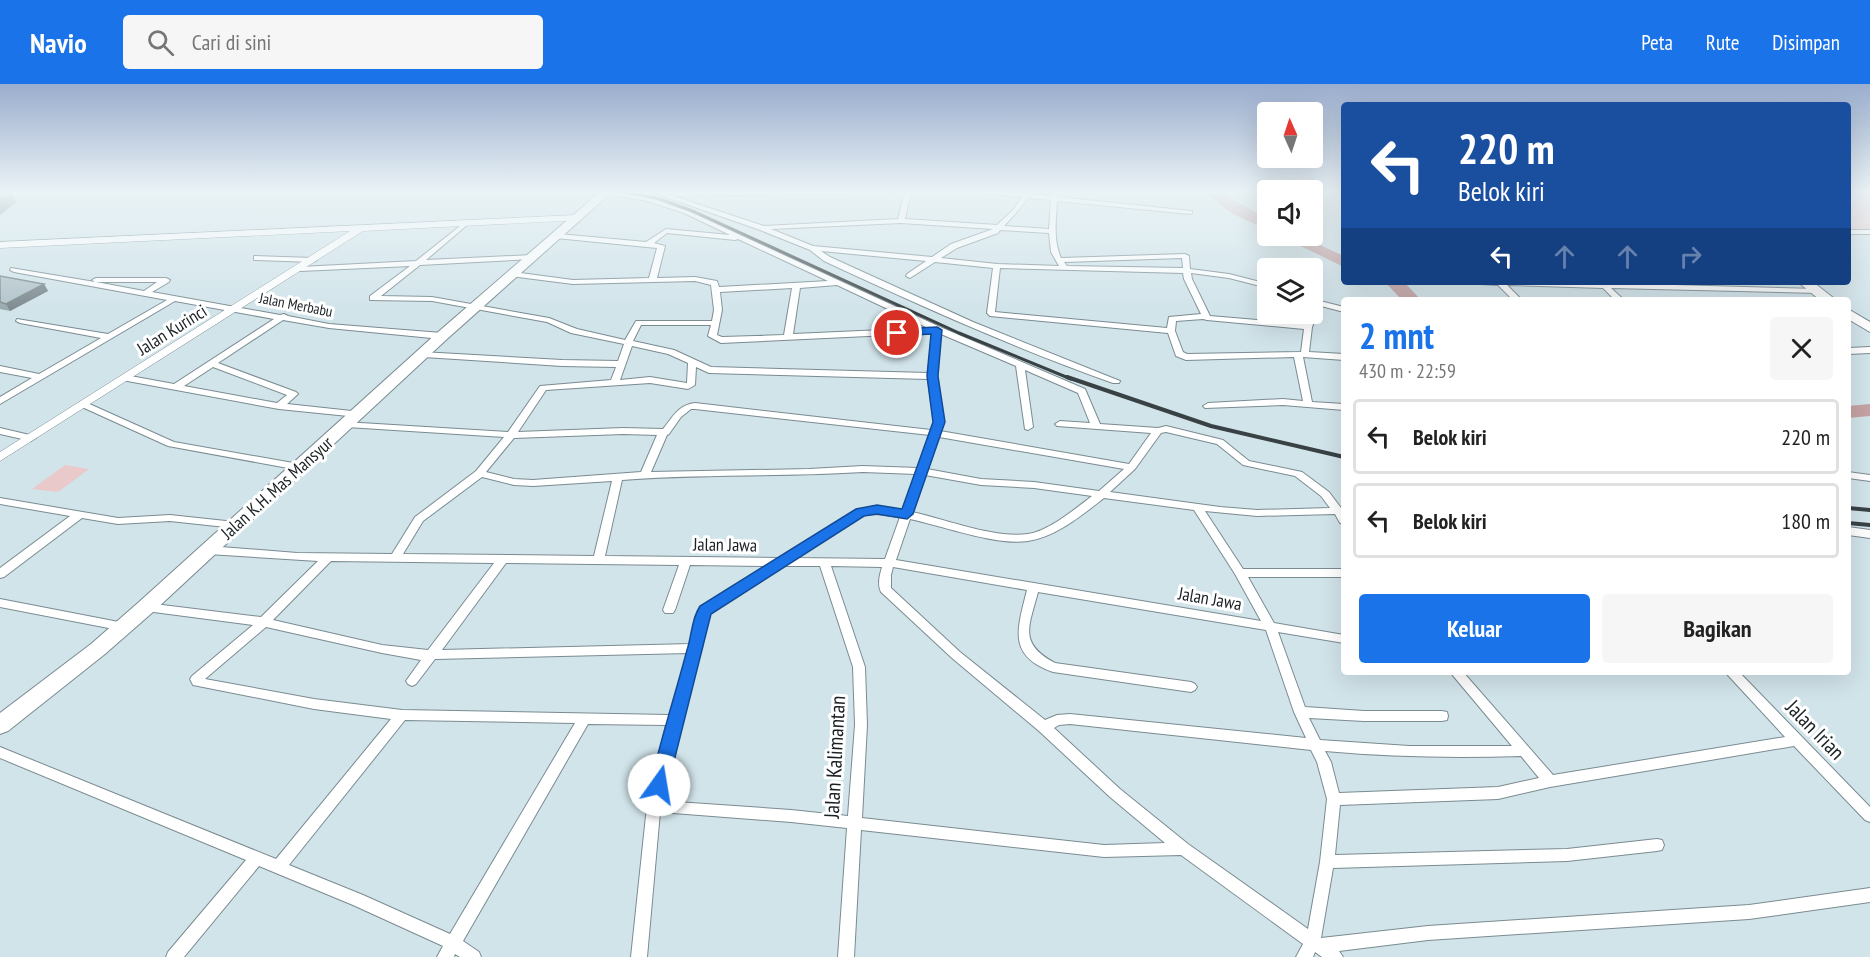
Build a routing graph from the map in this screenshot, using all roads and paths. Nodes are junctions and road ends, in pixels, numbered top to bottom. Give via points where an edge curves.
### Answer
1 (1051, 231) edge
2 (298, 232) edge
3 (356, 232) edge
4 (455, 232) edge
5 (560, 232) edge
6 (665, 232) edge
7 (673, 232) edge
8 (728, 232) edge
9 (772, 232) edge
10 (992, 232) edge
11 (1851, 232) edge
12 (1870, 232) edge
13 (744, 239) junction
14 (553, 240) junction
15 (648, 244) junction
16 (0, 245) edge
17 (811, 248) junction
18 (532, 257) junction
19 (257, 258) dead end
20 (313, 260) junction
21 (932, 260) junction
22 (1059, 260) junction
23 (418, 262) junction
24 (997, 266) junction
25 (1065, 268) junction
26 (300, 269) junction
27 (14, 270) dead end
28 (1186, 270) junction
29 (513, 274) junction
30 (910, 276) dead end
31 (652, 279) junction
32 (68, 280) junction
33 (840, 283) junction
34 (1257, 284) edge
35 (1502, 285) joint
36 (1809, 285) edge
37 (796, 286) junction
38 (1606, 286) junction
39 (716, 290) junction
40 (1818, 291) junction
41 (146, 293) junction
42 (1515, 297) edge
43 (1617, 297) edge
44 (1825, 297) edge
45 (176, 298) junction
46 (1323, 303) edge
47 (475, 307) junction
48 (239, 308) junction
49 (1341, 309) edge
50 (1203, 310) junction
51 (284, 316) junction
52 (1851, 316) edge
53 (20, 321) dead end
54 (716, 323) junction
55 (1309, 324) edge
56 (1308, 327) junction
57 (1870, 328) edge
58 (937, 329) junction
59 (1171, 331) junction
60 (442, 336) junction
61 (110, 337) junction
62 (788, 338) junction
63 (629, 343) junction
64 (1870, 350) edge
65 (1851, 351) edge
66 (423, 354) junction
67 (1302, 354) junction
68 (1341, 357) edge
69 (692, 363) junction
70 (213, 364) junction
71 (621, 364) junction
72 (1020, 364) junction
73 (0, 369) edge
74 (932, 376) junction
75 (39, 377) junction
76 (125, 378) junction
77 (1116, 381) dead end
78 (614, 384) junction
79 (176, 387) junction
80 (0, 401) edge
81 (1308, 404) junction
82 (85, 405) junction
83 (279, 406) junction
84 (1208, 406) dead end
85 (1341, 408) edge
86 (353, 419) junction
87 (1060, 424) dead end
88 (1096, 426) junction
89 (1028, 427) dead end
90 (0, 430) edge
91 (1158, 431) junction
92 (663, 432) junction
93 (934, 433) junction
94 (511, 435) junction
95 (31, 438) junction
96 (0, 457) edge
97 (299, 467) junction
98 (1132, 467) junction
99 (923, 471) junction
100 (480, 473) junction
101 (645, 475) junction
102 (1851, 475) edge
103 (618, 477) junction
104 (1870, 478) edge
105 (1099, 496) junction
106 (0, 501) edge
107 (1198, 508) junction
108 (1341, 513) edge
109 (907, 514) junction
110 (1341, 514) edge
111 (80, 515) junction
112 (235, 525) junction
113 (1851, 531) edge
114 (1870, 534) edge
115 (208, 550) junction
116 (329, 557) junction
117 (395, 559) junction
118 (503, 559) junction
119 (598, 561) junction
120 (685, 562) junction
121 (776, 563) junction
122 (890, 563) junction
123 (825, 564) junction
124 (1240, 573) junction
125 (1341, 573) edge
126 (0, 574) edge
127 (1034, 586) junction
128 (0, 603) edge
129 (146, 607) junction
130 (669, 610) dead end
131 (264, 622) junction
132 (124, 627) junction
133 (1271, 628) junction
134 (1341, 639) edge
135 (696, 648) junction
136 (434, 655) junction
137 (1459, 675) edge
138 (1734, 675) edge
139 (412, 681) dead end
140 (1191, 687) dead end
141 (1300, 712) junction
142 (402, 715) junction
143 (1442, 716) dead end
144 (585, 718) junction
145 (674, 720) junction
146 (0, 725) edge
147 (1044, 727) junction
148 (1798, 740) junction
149 (1316, 746) junction
150 (1523, 751) junction
151 (0, 752) edge
152 (1551, 781) junction
153 (1334, 799) junction
154 (654, 806) junction
155 (1870, 816) edge
156 (854, 823) junction
157 (1657, 845) dead end
158 (1182, 849) junction
159 (256, 859) junction
160 (1328, 862) junction
161 (278, 868) junction
162 (1870, 896) edge
163 (453, 943) junction
164 (1316, 944) junction
165 (174, 957) edge
166 (444, 957) edge
167 (473, 957) edge
168 (639, 957) edge
169 (846, 957) edge
170 (1304, 957) edge
171 (1335, 957) edge

1 - 22 street
2 - 16 street
3 - 20 street, Jalan Kurinci
4 - 23 street
5 - 14 main road, Jalan K.H. Mas Mansyur
6 - 15 street
7 - 13 street
8 - 13 street
9 - 17 street
10 - 21 street via 954,246
11 - 12 street
13 - 33 street
14 - 15 street
14 - 18 main road, Jalan K.H. Mas Mansyur
15 - 31 street via 663,248
17 - 21 street
17 - 77 street via 958,320
18 - 23 street
18 - 29 main road, Jalan K.H. Mas Mansyur
19 - 20 street
20 - 26 street, Jalan Kurinci
21 - 24 street
21 - 30 street
22 - 25 street
22 - 28 street via 1185,256
23 - 26 street
23 - 47 street via 373,298 419,297
24 - 25 street
24 - 59 street via 991,314
25 - 28 street
26 - 48 street, Jalan Kurinci
27 - 32 street, Jalan Merbabu
28 - 34 street
28 - 50 street
29 - 31 street via 573,282
29 - 47 main road, Jalan K.H. Mas Mansyur
31 - 39 street via 708,281 714,283
32 - 41 street, Jalan Merbabu
32 - 41 street, Jalan Merbabu via 166,280
33 - 37 street
33 - 58 street
35 - 38 street
35 - 42 street
36 - 40 main road
37 - 39 street
37 - 62 street
38 - 40 street
38 - 43 street
39 - 54 street
40 - 44 main road
41 - 45 street, Jalan Merbabu
45 - 48 street, Jalan Merbabu
45 - 61 street
46 - 49 street
47 - 60 main road, Jalan K.H. Mas Mansyur
47 - 63 street via 549,320 574,332
48 - 51 street, Jalan Merbabu
48 - 76 street, Jalan Kurinci
50 - 56 street via 1210,320
50 - 59 street via 1172,319
51 - 60 street, Jalan Merbabu via 372,331
51 - 70 street
52 - 57 main road
53 - 61 street
54 - 62 street via 712,336 721,340
54 - 63 street via 642,322
55 - 56 street
56 - 67 street
58 - 62 street
58 - 72 street
58 - 74 street
59 - 67 street via 1179,354 1186,357
60 - 66 main road, Jalan K.H. Mas Mansyur
61 - 75 street
63 - 69 street via 671,352
63 - 71 street
64 - 65 street
66 - 71 street
66 - 86 main road, Jalan K.H. Mas Mansyur
67 - 68 street
67 - 81 street
69 - 74 street via 728,372
69 - 78 street via 688,386 650,380
70 - 79 street
70 - 83 street via 293,394
71 - 78 street
72 - 88 street via 1082,390
72 - 89 street
73 - 75 street
74 - 93 street via 940,417
75 - 80 street
76 - 79 street
76 - 82 street, Jalan Kurinci
78 - 94 street via 543,388
79 - 83 street
81 - 84 street via 1257,402
81 - 85 street
82 - 95 street, Jalan Kurinci
82 - 97 street via 171,444
83 - 86 street
86 - 94 street
86 - 97 main road, Jalan K.H. Mas Mansyur
87 - 88 street
88 - 91 street
90 - 95 street
91 - 98 street
91 - 108 street via 1166,429 1215,440 1246,463 1298,474 1325,494
92 - 93 street via 685,408 695,406
92 - 94 street
92 - 101 street
93 - 98 street
93 - 99 street
94 - 100 street
95 - 96 street, Jalan Kurinci
97 - 112 main road, Jalan K.H. Mas Mansyur
98 - 105 street
99 - 101 street
99 - 105 street
99 - 109 street
100 - 103 street via 533,483
100 - 117 street via 419,519
101 - 103 street
102 - 104 street
103 - 119 street
105 - 107 street
105 - 109 street via 1049,530 1029,538
106 - 111 street
107 - 110 street
107 - 124 street
109 - 121 street via 860,512
109 - 122 street
111 - 112 street via 118,521 170,518
111 - 126 street
112 - 115 main road, Jalan K.H. Mas Mansyur
113 - 114 street
115 - 116 street, Jalan Jawa
115 - 129 main road, Jalan K.H. Mas Mansyur
116 - 117 street, Jalan Jawa
116 - 131 street
117 - 118 street, Jalan Jawa
118 - 119 street, Jalan Jawa
118 - 136 street
119 - 120 street, Jalan Jawa
120 - 121 street, Jalan Jawa
120 - 130 street
121 - 123 street, Jalan Jawa
121 - 135 street via 705,610
122 - 123 street, Jalan Jawa
122 - 127 street, Jalan Jawa
122 - 147 street via 884,581 889,595
123 - 156 street, Jalan Kalimantan via 859,667 861,726
124 - 125 street
124 - 133 street
127 - 133 street, Jalan Jawa
127 - 140 street via 1024,644 1036,659 1053,667
128 - 132 street
129 - 131 street
129 - 132 main road, Jalan K.H. Mas Mansyur
131 - 136 street via 401,653
131 - 142 street via 197,682 314,704
132 - 146 main road, Jalan K.H. Mas Mansyur
133 - 134 street, Jalan Jawa
133 - 141 street
135 - 136 street
135 - 145 street
136 - 139 street
137 - 150 street
138 - 148 street, Jalan Irian
141 - 143 street
141 - 149 street
142 - 144 street
142 - 161 street
144 - 145 street
144 - 163 street
145 - 154 street
147 - 149 street via 1070,719
147 - 158 street
148 - 152 street
148 - 155 street, Jalan Irian
149 - 150 street via 1477,754
149 - 153 street
150 - 152 street
151 - 159 street
152 - 153 street via 1498,793
153 - 160 street
154 - 156 street
154 - 168 street
156 - 158 street via 1104,851
156 - 169 street, Jalan Kalimantan
157 - 160 street via 1567,855
158 - 164 street
159 - 161 street
159 - 165 street
160 - 164 street
161 - 163 street
162 - 164 street via 1749,912
163 - 166 street
163 - 167 street
164 - 170 street
164 - 171 street

